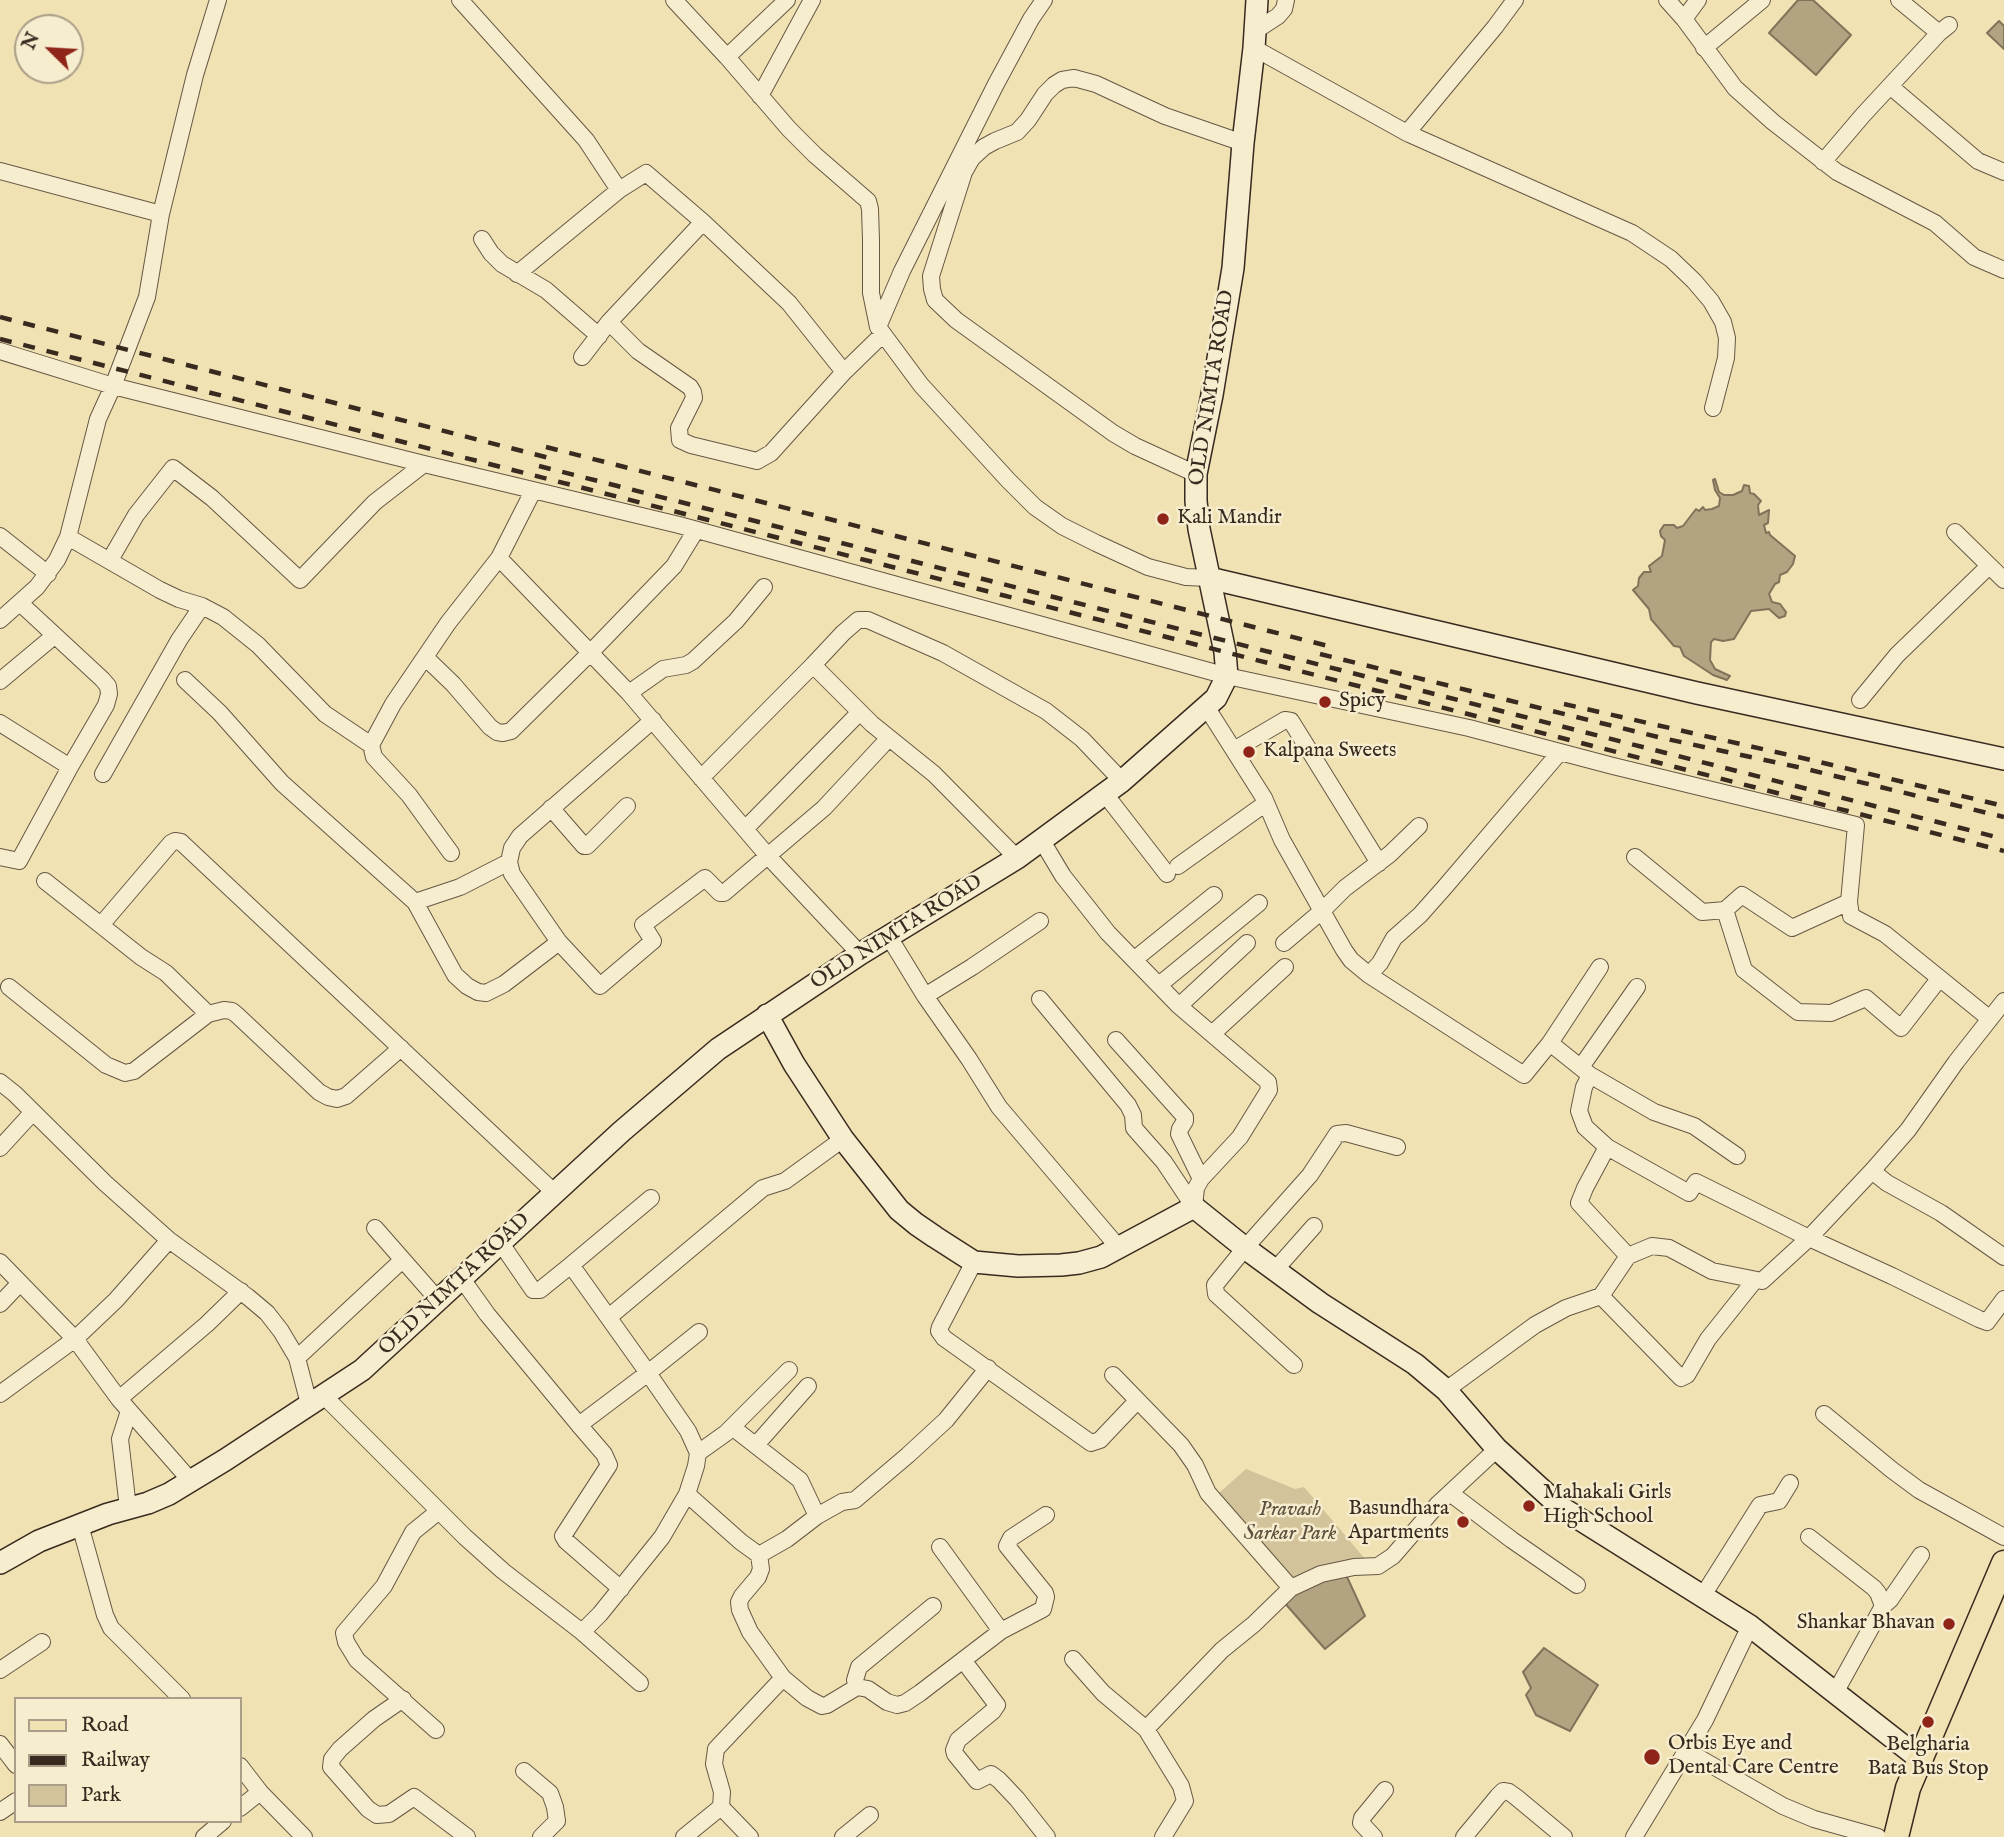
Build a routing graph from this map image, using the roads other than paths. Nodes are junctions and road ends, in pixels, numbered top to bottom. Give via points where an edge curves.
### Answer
1 (218, 0) edge
2 (460, 0) edge
3 (674, 0) edge
4 (787, 0) edge
5 (812, 0) edge
6 (1044, 0) edge
7 (1257, 0) edge
8 (1286, 0) edge
9 (1515, 0) edge
10 (1667, 0) edge
11 (1698, 0) edge
12 (1762, 0) edge
13 (1899, 0) edge
14 (1684, 19) junction
15 (1254, 40) junction
16 (1704, 48) junction
17 (727, 57) junction
18 (1890, 86) junction
19 (760, 96) junction
20 (1407, 133) junction
21 (1243, 143) junction
22 (1823, 162) junction
23 (0, 171) edge
24 (2004, 173) edge
25 (620, 190) junction
26 (161, 214) junction
27 (703, 222) junction
28 (482, 239) dead end
29 (2004, 271) edge
30 (517, 274) junction
31 (609, 322) junction
32 (880, 330) junction
33 (599, 336) junction
34 (0, 351) edge
35 (582, 357) dead end
36 (844, 372) junction
37 (113, 386) junction
38 (1713, 408) dead end
39 (424, 464) junction
40 (1196, 474) junction
41 (533, 491) junction
42 (696, 530) junction
43 (1955, 532) dead end
44 (0, 536) edge
45 (68, 537) junction
46 (499, 558) junction
47 (110, 560) junction
48 (1989, 566) junction
49 (48, 574) junction
50 (1209, 578) junction
51 (2004, 580) edge
52 (764, 587) dead end
53 (20, 603) junction
54 (202, 606) junction
55 (0, 620) edge
56 (54, 636) junction
57 (590, 653) junction
58 (426, 658) junction
59 (813, 665) junction
60 (1227, 677) junction
61 (185, 680) dead end
62 (0, 681) edge
63 (629, 693) junction
64 (1860, 700) dead end
65 (1207, 708) junction
66 (860, 712) junction
67 (653, 720) junction
68 (0, 723) edge
69 (889, 738) junction
70 (371, 746) junction
71 (1234, 750) junction
72 (1559, 752) junction
73 (2004, 759) edge
74 (70, 767) junction
75 (103, 774) dead end
76 (701, 778) junction
77 (1113, 787) junction
78 (1266, 803) junction
79 (627, 806) dead end
80 (551, 808) junction
81 (1419, 826) dead end
82 (745, 829) junction
83 (1041, 841) junction
84 (451, 853) dead end
85 (767, 855) junction
86 (0, 857) edge
87 (1635, 857) dead end
88 (1017, 859) junction
89 (509, 862) junction
90 (1379, 863) junction
91 (45, 881) dead end
92 (1214, 895) dead end
93 (415, 902) junction
94 (1849, 902) junction
95 (1259, 904) dead end
96 (1323, 910) junction
97 (1725, 910) junction
98 (1040, 921) dead end
99 (101, 925) junction
100 (889, 937) junction
101 (559, 942) junction
102 (1247, 943) dead end
103 (1284, 943) dead end
104 (860, 954) junction
105 (1135, 959) junction
106 (1285, 967) dead end
107 (1600, 967) dead end
108 (1369, 975) junction
109 (1939, 979) junction
110 (1159, 985) junction
111 (9, 987) dead end
112 (1637, 987) dead end
113 (925, 996) junction
114 (1040, 999) dead end
115 (2004, 1002) edge
116 (1179, 1006) junction
117 (208, 1014) junction
118 (767, 1015) junction
119 (1990, 1019) junction
120 (1212, 1034) junction
121 (1116, 1040) dead end
122 (1550, 1043) junction
123 (401, 1048) junction
124 (1586, 1071) junction
125 (0, 1082) edge
126 (33, 1112) junction
127 (843, 1139) junction
128 (1397, 1147) dead end
129 (1607, 1147) junction
130 (0, 1148) edge
131 (1737, 1156) dead end
132 (1872, 1171) junction
133 (1202, 1180) junction
134 (555, 1193) junction
135 (651, 1198) dead end
136 (1194, 1207) junction
137 (1314, 1226) dead end
138 (375, 1228) dead end
139 (1809, 1238) junction
140 (169, 1240) junction
141 (500, 1242) junction
142 (1119, 1248) junction
143 (1245, 1248) junction
144 (1629, 1256) junction
145 (2004, 1257) edge
146 (0, 1262) edge
147 (974, 1262) junction
148 (397, 1265) dead end
149 (571, 1265) junction
150 (1275, 1270) junction
151 (462, 1279) junction
152 (1755, 1280) junction
153 (20, 1283) junction
154 (240, 1291) junction
155 (1601, 1296) junction
156 (2004, 1299) edge
157 (439, 1300) junction
158 (0, 1304) edge
159 (609, 1317) junction
160 (699, 1332) dead end
161 (75, 1339) junction
162 (297, 1358) junction
163 (1294, 1366) dead end
164 (988, 1368) junction
165 (789, 1370) dead end
166 (648, 1373) junction
167 (1113, 1375) dead end
168 (808, 1386) dead end
169 (1446, 1390) junction
170 (0, 1394) edge
171 (316, 1400) junction
172 (1137, 1401) junction
173 (124, 1405) junction
174 (1824, 1414) dead end
175 (579, 1425) junction
176 (732, 1427) junction
177 (755, 1445) junction
178 (1497, 1449) junction
179 (698, 1453) junction
180 (190, 1480) junction
181 (1790, 1483) dead end
182 (1450, 1493) junction
183 (687, 1494) junction
184 (128, 1508) junction
185 (439, 1511) junction
186 (1046, 1514) dead end
187 (817, 1516) junction
188 (80, 1525) junction
189 (1809, 1537) dead end
190 (2004, 1537) edge
191 (940, 1547) dead end
192 (759, 1555) junction
193 (1921, 1555) dead end
194 (0, 1563) edge
195 (2004, 1563) edge
196 (1577, 1585) dead end
197 (1291, 1588) junction
198 (621, 1589) junction
199 (1702, 1597) junction
200 (1997, 1602) edge
201 (933, 1606) dead end
202 (1883, 1606) junction
203 (1750, 1626) junction
204 (1001, 1631) junction
205 (582, 1632) junction
206 (42, 1642) dead end
207 (1073, 1659) dead end
208 (963, 1660) junction
209 (0, 1670) edge
210 (783, 1678) junction
211 (640, 1683) dead end
212 (857, 1687) junction
213 (1835, 1693) junction
214 (173, 1696) edge
215 (403, 1699) junction
216 (436, 1730) dead end
217 (1146, 1730) junction
218 (0, 1745) edge
219 (1687, 1751) junction
220 (1920, 1759) junction
221 (14, 1762) edge
222 (242, 1769) edge
223 (524, 1771) dead end
224 (1385, 1790) dead end
225 (260, 1792) junction
226 (242, 1806) edge
227 (721, 1807) junction
228 (870, 1815) dead end
229 (221, 1823) edge
230 (294, 1834) edge
231 (204, 1837) edge
232 (467, 1837) edge
233 (541, 1837) edge
234 (684, 1837) edge
235 (750, 1837) edge
236 (843, 1837) edge
237 (1046, 1837) edge
238 (1163, 1837) edge
239 (1374, 1837) edge
240 (1464, 1837) edge
241 (1564, 1837) edge
242 (1634, 1837) edge
243 (1878, 1837) edge
244 (1896, 1837) edge

1 - 26 street
2 - 25 street via 586,140
3 - 17 street
4 - 17 street
5 - 19 street
6 - 32 street via 901,271
7 - 15 street, OLD NIMTA ROAD
8 - 15 street via 1284,9
9 - 20 street
10 - 14 street
11 - 14 street
12 - 16 street
13 - 18 street via 1944,29
14 - 16 street
15 - 20 street
15 - 21 street, OLD NIMTA ROAD
16 - 22 street via 1748,101
17 - 19 street
18 - 22 street
18 - 24 street via 1978,162
19 - 32 street via 815,155 868,201 871,293
20 - 38 street via 1632,233 1671,259 1711,301 1723,322 1726,358
21 - 40 street, OLD NIMTA ROAD via 1233,268
21 - 40 street via 1165,116 1096,84 1062,80 1045,94 1017,132 984,147 972,158 932,276 935,300 957,320 1113,433
22 - 29 street via 1934,223 1974,257
23 - 26 street
25 - 27 street via 646,173
25 - 30 street
26 - 37 street via 147,297
27 - 31 street
27 - 36 street via 789,303
28 - 30 street via 496,259
30 - 33 street via 554,296
31 - 33 street
31 - 36 street via 638,351 690,387 694,398 679,428 680,440 751,460 771,453
32 - 36 street
32 - 50 street via 921,385 1035,507 1062,526 1148,567
33 - 35 street
34 - 37 street
37 - 39 street
37 - 45 street via 98,419
39 - 41 street
39 - 47 street via 375,502 300,580 173,468 136,515
40 - 50 street, OLD NIMTA ROAD via 1198,520
41 - 42 street
41 - 46 street
42 - 57 street via 674,566
42 - 60 street
43 - 48 street
44 - 49 street
45 - 47 street
45 - 49 street
46 - 57 street
46 - 58 street
47 - 54 street via 171,596
48 - 51 street
48 - 64 street via 1897,655
49 - 53 street
50 - 60 street, OLD NIMTA ROAD
50 - 73 street via 1697,693
52 - 63 street via 694,661 663,669
53 - 55 street
53 - 56 street
54 - 70 street via 237,627 325,714
54 - 75 street
56 - 62 street
56 - 74 street via 102,679 109,694
57 - 58 street via 511,731 503,733 490,727
57 - 63 street
58 - 70 street
59 - 66 street
59 - 76 street
59 - 77 street via 851,625 868,620 943,653 1046,711 1082,739
60 - 65 street, OLD NIMTA ROAD
60 - 72 street via 1469,728
61 - 93 street via 282,783
63 - 67 street
65 - 71 street
65 - 77 street, OLD NIMTA ROAD
66 - 69 street
66 - 82 street
67 - 76 street
67 - 80 street
68 - 74 street
69 - 85 street via 824,808
69 - 88 street via 934,774
70 - 84 street via 374,757 409,794
71 - 78 street
71 - 90 street via 1285,720 1291,721
72 - 94 street via 1856,825
72 - 108 street via 1420,915 1394,938
74 - 86 street via 19,862
76 - 82 street
77 - 78 street via 1173,870
77 - 83 street, OLD NIMTA ROAD
78 - 96 street
79 - 80 street via 587,846
80 - 89 street via 520,836
81 - 90 street
82 - 85 street
83 - 88 street, OLD NIMTA ROAD
83 - 105 street via 1080,898
85 - 101 street via 723,894 705,878 643,925 653,942 600,986
85 - 104 street
87 - 97 street via 1702,912
88 - 100 street, OLD NIMTA ROAD
89 - 93 street via 460,887
89 - 101 street via 512,874
90 - 96 street
91 - 99 street
92 - 105 street
93 - 101 street via 455,975 478,992 504,984
94 - 97 street via 1792,928 1742,895
94 - 109 street via 1851,916 1885,934
95 - 110 street
96 - 103 street
96 - 108 street via 1351,960
97 - 109 street via 1744,970 1798,1012 1831,1013 1866,998 1901,1028
98 - 113 street
99 - 117 street via 166,973
99 - 123 street via 171,843 181,842
100 - 104 street, OLD NIMTA ROAD
100 - 113 street
102 - 116 street
104 - 118 street, OLD NIMTA ROAD
105 - 110 street
106 - 120 street
107 - 122 street
108 - 122 street via 1524,1075
109 - 119 street
110 - 116 street
111 - 117 street via 106,1065 125,1073 134,1071
112 - 124 street
113 - 142 street via 999,1107
114 - 136 street via 1128,1105 1135,1128
115 - 119 street
116 - 120 street
117 - 123 street via 232,1011 319,1092 337,1099
118 - 127 street
118 - 134 street, OLD NIMTA ROAD via 718,1049
119 - 132 street
120 - 133 street via 1262,1076 1269,1090 1240,1137
121 - 133 street via 1185,1117 1179,1134
122 - 124 street
123 - 134 street
124 - 129 street via 1579,1111 1585,1127
124 - 131 street via 1654,1112 1694,1126
125 - 126 street
126 - 130 street
126 - 140 street
127 - 147 street via 899,1210
127 - 159 street via 785,1181 763,1188
128 - 143 street via 1337,1134 1310,1175
129 - 139 street via 1689,1193 1696,1182
129 - 144 street via 1579,1203
132 - 139 street
132 - 145 street
133 - 136 street
134 - 141 street, OLD NIMTA ROAD
135 - 149 street
136 - 142 street
136 - 143 street
137 - 150 street
138 - 157 street
139 - 152 street via 1762,1281
139 - 156 street via 1979,1320 1987,1322
140 - 154 street
140 - 161 street
141 - 149 street via 533,1290 540,1290
141 - 151 street, OLD NIMTA ROAD
142 - 147 street via 1101,1257 1061,1265
143 - 150 street
143 - 163 street via 1214,1289
144 - 152 street via 1652,1246 1669,1248 1712,1271
144 - 155 street
146 - 153 street
147 - 164 street via 939,1331
148 - 162 street
149 - 159 street
150 - 169 street
151 - 157 street, OLD NIMTA ROAD
151 - 175 street
152 - 155 street via 1708,1339 1688,1375 1681,1378
153 - 158 street
153 - 161 street
154 - 162 street via 267,1313
154 - 173 street
155 - 169 street via 1535,1325
157 - 171 street, OLD NIMTA ROAD via 362,1370
159 - 166 street
160 - 166 street
161 - 170 street
161 - 173 street
162 - 171 street
164 - 172 street via 1091,1443 1100,1440
164 - 187 street via 946,1420 908,1455 855,1500
165 - 176 street
166 - 175 street
166 - 179 street
167 - 172 street
168 - 177 street
169 - 178 street
171 - 180 street, OLD NIMTA ROAD
171 - 185 street
172 - 197 street via 1181,1445 1209,1493
173 - 180 street
173 - 184 street via 120,1439
174 - 190 street via 1919,1490
175 - 198 street via 609,1465 564,1536
176 - 177 street
176 - 179 street
177 - 187 street via 800,1480
178 - 182 street
178 - 199 street via 1562,1508
179 - 183 street
180 - 184 street, OLD NIMTA ROAD via 161,1497
181 - 199 street via 1779,1501 1760,1505
182 - 196 street
182 - 197 street via 1393,1556 1378,1566 1321,1574
183 - 192 street
183 - 198 street via 662,1537
184 - 188 street, OLD NIMTA ROAD
185 - 205 street via 503,1572
185 - 215 street via 413,1532 384,1586 344,1633 357,1660
186 - 204 street via 1011,1538 1007,1546 1045,1593 1043,1609
187 - 192 street
188 - 194 street, OLD NIMTA ROAD
188 - 214 street via 111,1628
189 - 202 street via 1874,1588
191 - 204 street
192 - 210 street via 761,1569 742,1596 740,1610
193 - 202 street
195 - 200 main road
197 - 217 street via 1222,1650
198 - 205 street
199 - 203 street
200 - 220 main road
201 - 212 street via 859,1667
202 - 213 street
203 - 213 street
203 - 219 street
204 - 208 street
205 - 211 street
206 - 209 street
207 - 217 street via 1102,1693
208 - 212 street via 905,1703 887,1702
208 - 237 street via 998,1705 958,1740 954,1754 977,1781 991,1774 999,1780
210 - 212 street via 822,1706
210 - 227 street via 716,1749
213 - 220 street
215 - 216 street
215 - 232 street via 340,1749 331,1767 377,1815 389,1814 414,1797
217 - 238 street via 1181,1786 1185,1801
218 - 221 street
219 - 242 street
219 - 243 street via 1783,1806
220 - 244 main road
222 - 225 street
223 - 233 street via 550,1794 555,1807 557,1821
224 - 239 street via 1362,1818 1361,1823
225 - 226 street
225 - 230 street
227 - 234 street
227 - 235 street
228 - 236 street
229 - 231 street
240 - 241 street via 1503,1791

